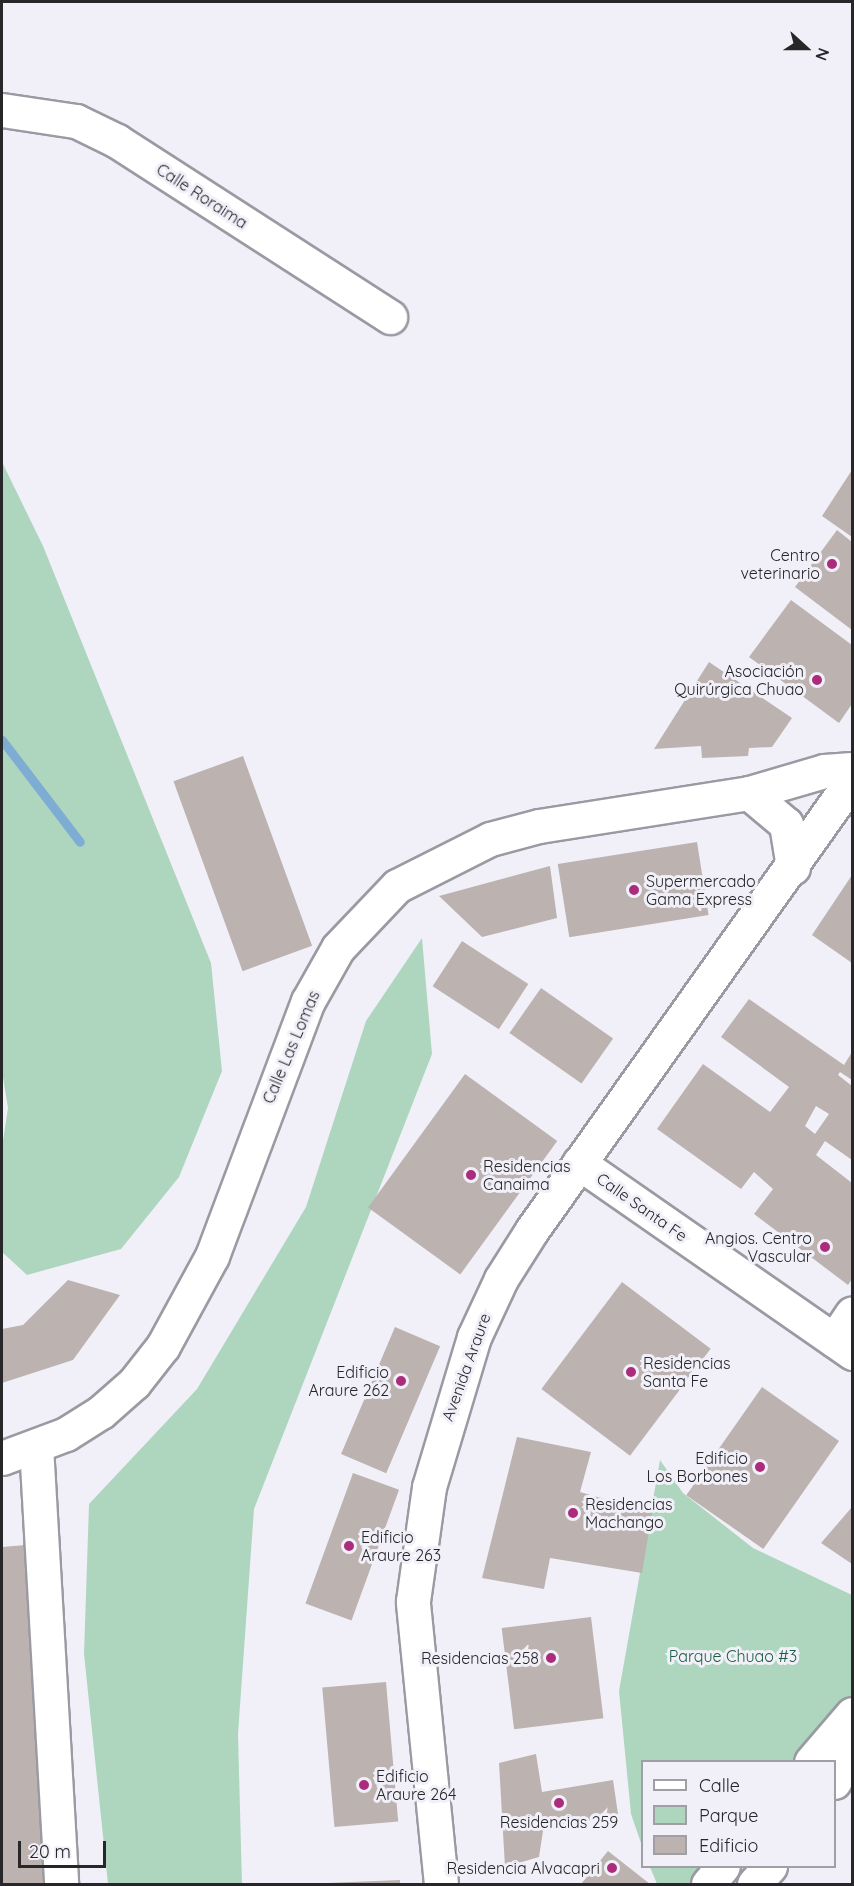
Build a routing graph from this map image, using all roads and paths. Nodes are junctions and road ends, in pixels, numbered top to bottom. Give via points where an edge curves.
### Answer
1 (2, 110) edge
2 (390, 317) dead end
3 (852, 769) edge
4 (852, 780) edge
5 (749, 793) junction
6 (793, 867) junction
7 (585, 1155) junction
8 (847, 1332) edge
9 (36, 1446) junction
10 (2, 1458) edge
11 (852, 1714) edge
12 (852, 1750) edge
13 (812, 1760) edge
14 (852, 1769) edge
15 (836, 1778) edge
16 (836, 1789) edge
17 (721, 1868) edge
18 (768, 1868) edge
19 (61, 1884) edge
20 (441, 1884) edge
21 (708, 1884) edge
22 (754, 1884) edge

1 - 2 street, Calle Roraima via 76,121 117,141
3 - 5 street, Calle Las Lomas via 824,771
4 - 6 street, Avenida Araure
5 - 6 street via 786,824
5 - 9 street, Calle Las Lomas via 538,826 490,839 397,885 338,948 308,1000 212,1256 163,1346 134,1383 101,1412 66,1434
6 - 7 street, Avenida Araure
7 - 8 street, Calle Santa Fe
7 - 20 street, Avenida Araure via 501,1280 474,1337 447,1420 419,1533 413,1601
9 - 10 street, Calle Las Lomas
9 - 19 street
11 - 13 street
12 - 15 street
14 - 16 street
17 - 21 street
18 - 22 street

